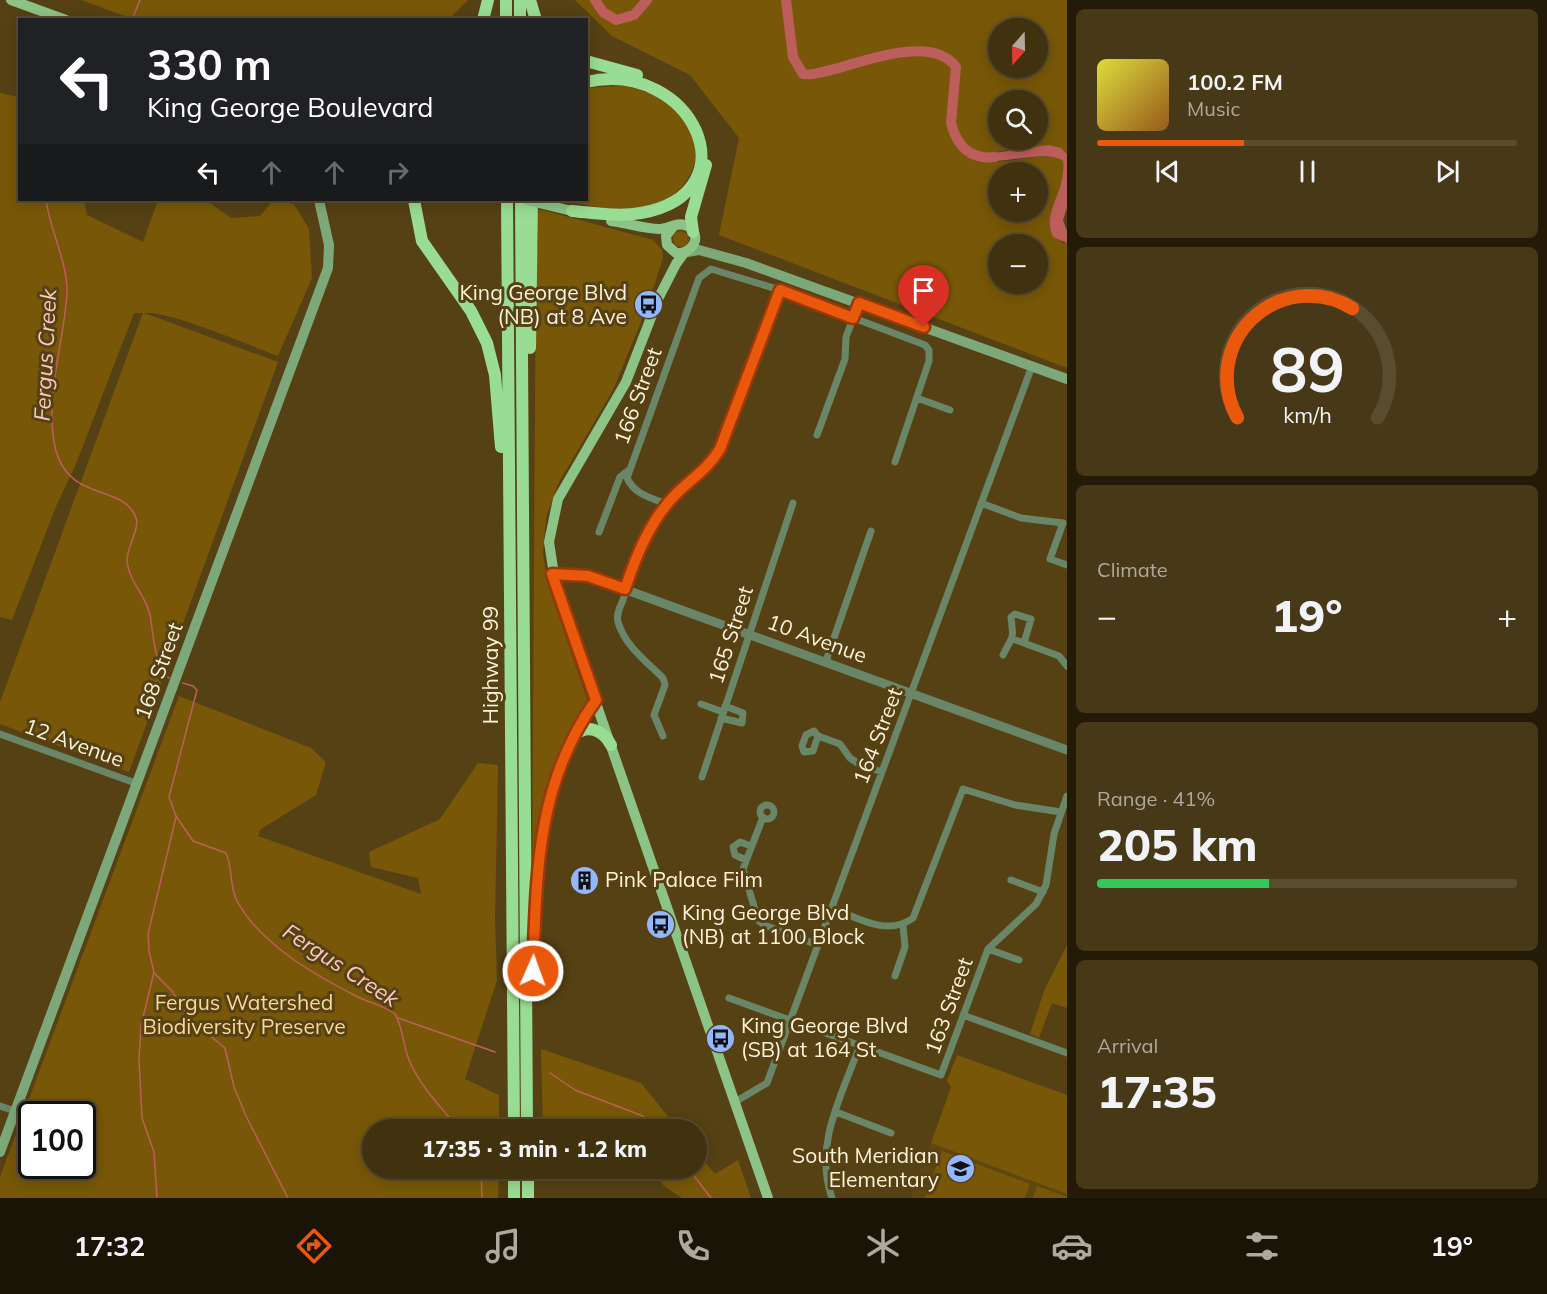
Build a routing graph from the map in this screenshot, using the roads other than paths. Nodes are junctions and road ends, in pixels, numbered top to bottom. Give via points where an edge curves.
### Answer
1 (11, 0) edge
2 (488, 0) edge
3 (506, 0) edge
4 (520, 0) edge
5 (530, 0) edge
6 (60, 18) edge
7 (484, 18) edge
8 (506, 18) edge
9 (520, 18) edge
10 (535, 18) edge
11 (588, 62) edge
12 (588, 82) edge
13 (319, 201) edge
14 (414, 201) edge
15 (507, 201) edge
16 (521, 201) edge
17 (533, 201) edge
18 (537, 201) edge
19 (572, 211) junction
20 (611, 221) junction
21 (674, 226) junction
22 (694, 233) junction
23 (668, 245) junction
24 (686, 253) junction
25 (747, 263) junction
26 (780, 290) junction
27 (660, 297) junction
28 (859, 303) junction
29 (853, 318) junction
30 (1032, 366) junction
31 (1067, 379) edge
32 (917, 398) junction
33 (950, 410) dead end
34 (817, 435) dead end
35 (895, 462) dead end
36 (629, 470) junction
37 (793, 503) dead end
38 (981, 503) junction
39 (667, 504) junction
40 (871, 531) dead end
41 (599, 532) dead end
42 (524, 547) junction
43 (1067, 565) edge
44 (552, 574) junction
45 (625, 589) junction
46 (510, 593) junction
47 (750, 634) junction
48 (1013, 639) junction
49 (1024, 643) junction
50 (1003, 655) dead end
51 (826, 661) junction
52 (1067, 666) edge
53 (912, 692) junction
54 (596, 700) junction
55 (701, 704) dead end
56 (723, 712) junction
57 (0, 734) edge
58 (663, 736) dead end
59 (818, 736) dead end
60 (611, 745) junction
61 (565, 750) junction
62 (1067, 750) edge
63 (882, 772) junction
64 (702, 777) dead end
65 (138, 784) junction
66 (1067, 796) edge
67 (1061, 813) junction
68 (763, 817) dead end
69 (751, 846) junction
70 (746, 860) junction
71 (1011, 880) dead end
72 (1043, 892) junction
73 (832, 908) junction
74 (903, 925) junction
75 (818, 945) junction
76 (988, 949) junction
77 (1019, 960) dead end
78 (895, 976) dead end
79 (729, 998) dead end
80 (963, 1015) junction
81 (791, 1020) junction
82 (860, 1045) junction
83 (1067, 1053) edge
84 (527, 1076) junction
85 (735, 1102) junction
86 (0, 1106) edge
87 (15, 1111) junction
88 (836, 1112) junction
89 (514, 1119) edge
90 (528, 1119) edge
91 (891, 1133) dead end
92 (0, 1152) edge
93 (514, 1179) edge
94 (528, 1179) edge
95 (514, 1198) edge
96 (528, 1198) edge
97 (768, 1198) edge
98 (832, 1198) edge

1 - 6 main road
2 - 7 highway
3 - 8 highway
4 - 9 highway
5 - 10 highway
11 - 22 highway via 655,82 683,99 697,115 708,153 691,217
12 - 19 highway via 615,78 634,81 671,98 696,127 701,162 685,192 660,208 630,214
13 - 65 main road, 168 Street via 328,268
14 - 46 highway via 422,241 477,322 493,364
15 - 46 highway, Highway 99
16 - 42 highway, Highway 99
17 - 42 highway
18 - 19 main road
19 - 20 main road
20 - 21 main road via 657,229
20 - 23 main road
21 - 22 main road via 682,225
21 - 23 main road via 668,232
22 - 24 main road via 695,243
22 - 25 main road via 706,244
23 - 24 main road
23 - 27 main road
24 - 25 main road via 699,250
24 - 27 main road via 675,264
25 - 28 main road
26 - 29 street
26 - 36 street, 166 Street via 717,270 707,271 699,278
26 - 39 street via 720,449 709,465
27 - 44 main road via 626,382 558,499 549,542
28 - 29 street
28 - 30 main road
29 - 32 street via 925,345 929,361
29 - 34 street via 846,337 845,359
30 - 31 main road
30 - 38 street, 164 Street
32 - 33 street
32 - 35 street
36 - 39 street via 630,486
36 - 41 street, 166 Street via 620,477
37 - 47 street, 165 Street
38 - 43 street via 1021,518 1063,523 1050,559
38 - 53 street, 164 Street
39 - 45 street via 642,546
40 - 51 street
42 - 84 highway, Highway 99
44 - 45 street, 10 Avenue via 588,576
44 - 54 main road
45 - 47 street, 10 Avenue
45 - 58 street via 618,623 626,642 663,678 665,685 654,715
46 - 89 highway, Highway 99
47 - 51 street, 10 Avenue
47 - 56 street, 165 Street
48 - 49 street
48 - 49 street via 1011,617 1018,613 1031,619
48 - 50 street
49 - 52 street via 1059,656
51 - 53 street, 10 Avenue
53 - 62 street, 10 Avenue
53 - 63 street, 164 Street
54 - 60 main road
54 - 61 highway
55 - 56 street
56 - 64 street, 165 Street
57 - 65 street, 12 Avenue
59 - 63 street via 834,740 850,758
60 - 61 highway via 602,733 588,728 575,734
60 - 85 main road
61 - 84 highway via 546,808 538,852
63 - 73 street, 164 Street
65 - 87 main road, 168 Street
66 - 67 street, 163 Street
67 - 72 street, 163 Street
67 - 74 street via 1015,805 963,789 919,908
68 - 69 street
69 - 70 street
69 - 70 street via 740,842 733,847 733,853
70 - 75 street via 745,880 758,920
71 - 72 street
72 - 76 street, 163 Street via 1026,914
73 - 74 street via 880,926
73 - 75 street, 164 Street
74 - 78 street via 905,947
75 - 81 street, 164 Street
76 - 77 street
76 - 80 street, 163 Street
79 - 81 street
80 - 82 street, 163 Street via 941,1075
80 - 83 street
81 - 82 street
81 - 85 street, 164 Street via 767,1083
82 - 88 street
84 - 90 highway, Highway 99
85 - 97 main road
86 - 87 street
87 - 92 main road, 168 Street
88 - 91 street
88 - 98 street via 824,1159
93 - 95 highway
94 - 96 highway

